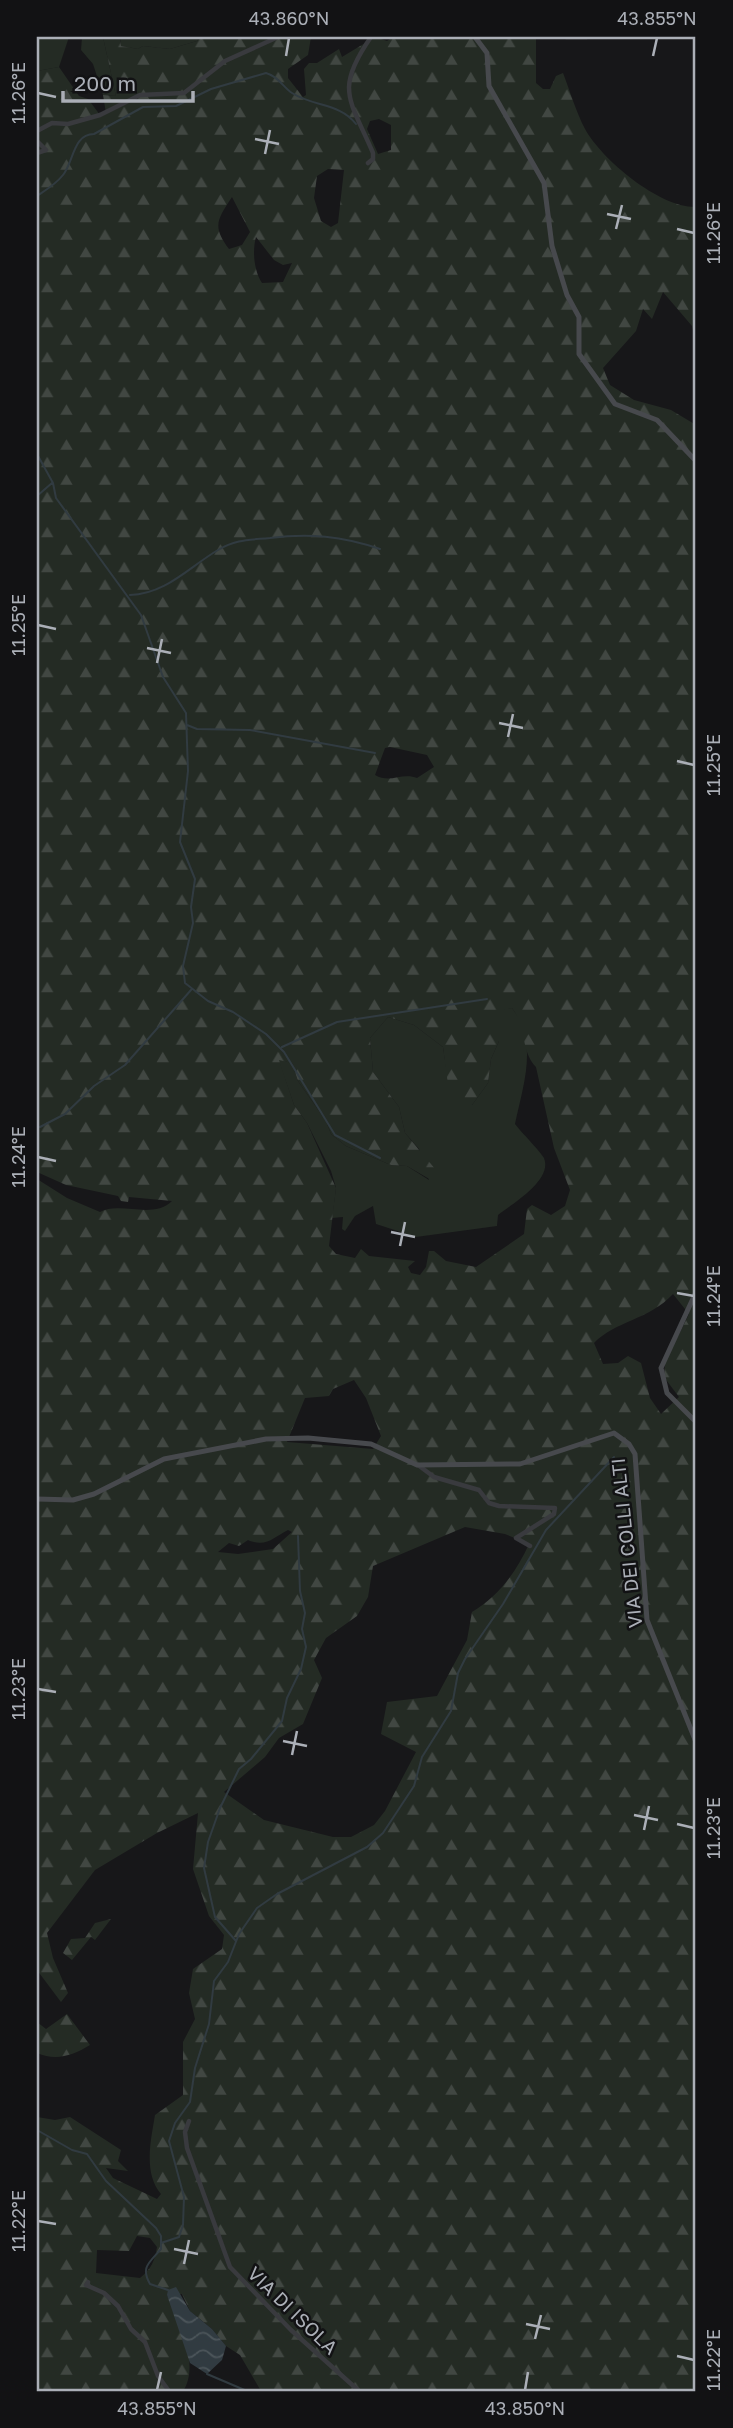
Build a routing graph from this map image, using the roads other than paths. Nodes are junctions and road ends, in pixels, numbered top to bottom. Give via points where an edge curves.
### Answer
1 (278, 37) edge
2 (371, 37) edge
3 (475, 37) edge
4 (566, 37) edge
5 (587, 37) edge
6 (37, 131) edge
7 (37, 141) edge
8 (37, 153) edge
9 (368, 163) dead end
10 (696, 461) edge
11 (696, 1292) edge
12 (696, 1422) edge
13 (417, 1465) junction
14 (37, 1499) edge
15 (530, 1546) dead end
16 (696, 1742) edge
17 (189, 2121) dead end
18 (88, 2282) dead end
19 (169, 2391) edge
20 (359, 2391) edge

1 - 6 street via 225,61 184,93 140,95 100,116 52,123
2 - 9 street via 348,80 351,103 373,153
3 - 10 street via 487,53 489,86 544,183 552,246 579,317 579,354 615,404 657,420
4 - 5 street
7 - 8 street via 46,150
11 - 12 street via 661,1368 667,1393
13 - 14 street, VIA DEI COLLI ALTI via 371,1444 267,1439 164,1459 73,1500
13 - 15 street via 434,1477 479,1490 489,1503 555,1508 554,1514 516,1538
13 - 16 street, VIA DEI COLLI ALTI via 520,1464 614,1433 629,1444 635,1454 639,1488 647,1620
17 - 20 street, VIA DI ISOLA via 187,2148 230,2267
18 - 19 street via 86,2285 118,2306 145,2342

